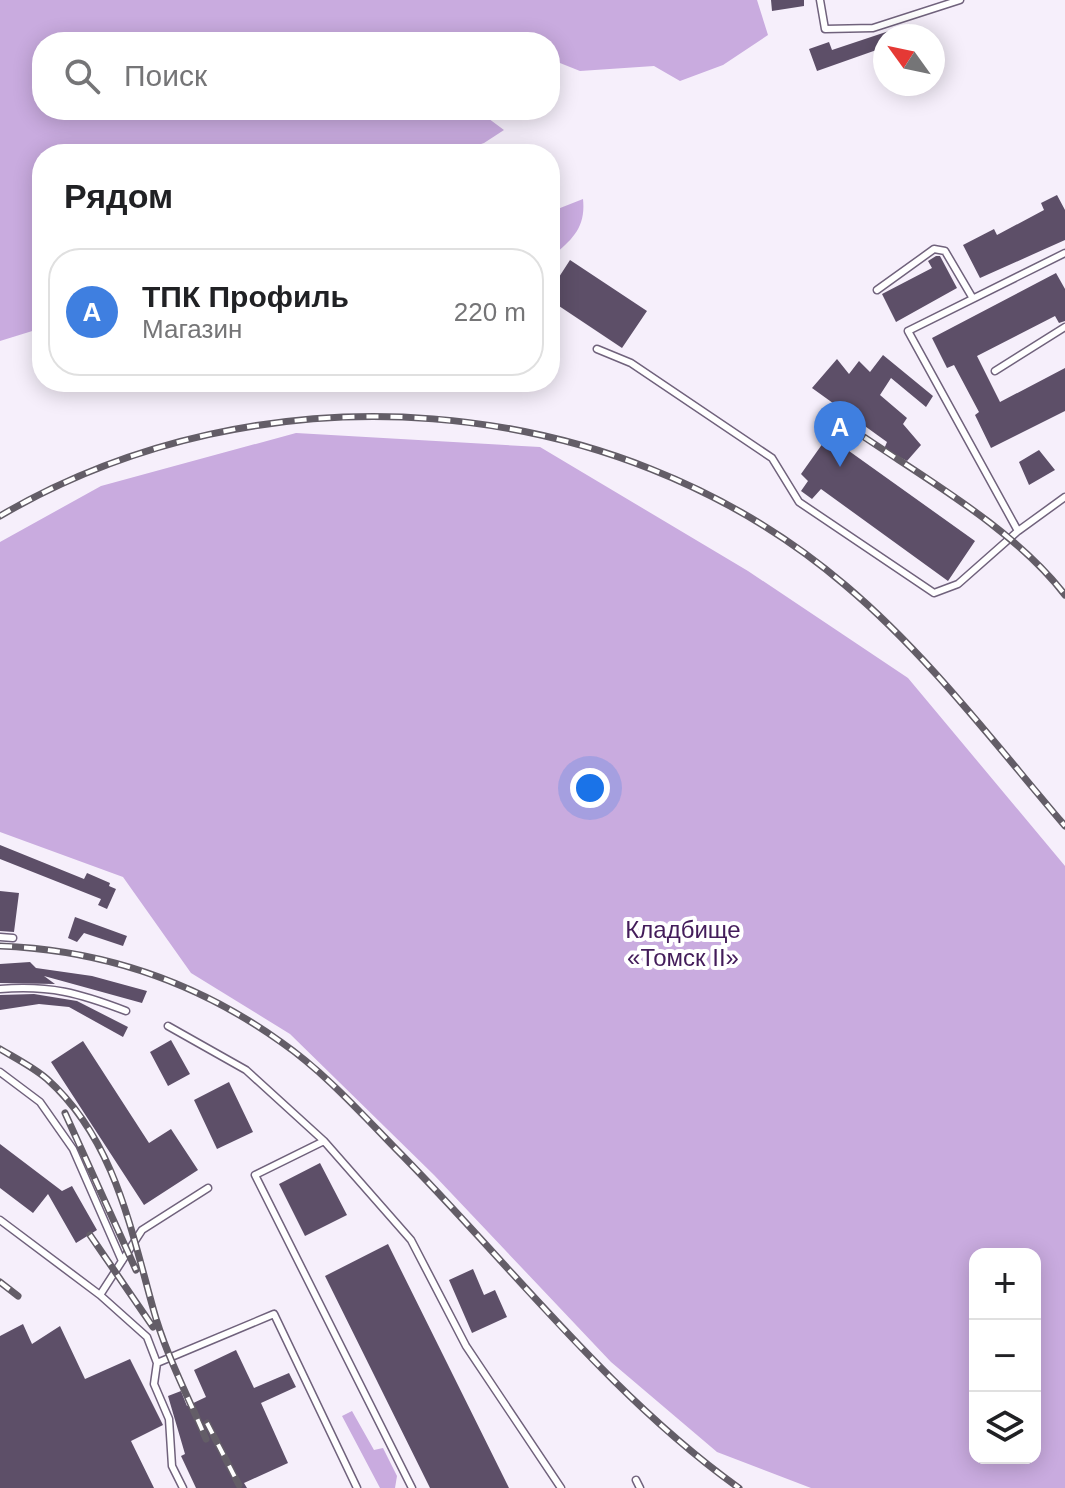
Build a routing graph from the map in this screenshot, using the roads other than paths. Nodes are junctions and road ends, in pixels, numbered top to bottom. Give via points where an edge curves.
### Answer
1 (820, 0) edge
2 (960, 0) edge
3 (1065, 253) edge
4 (877, 290) dead end
5 (972, 297) junction
6 (1065, 327) edge
7 (597, 349) dead end
8 (995, 371) dead end
9 (1065, 497) edge
10 (1018, 531) junction
11 (0, 937) edge
12 (13, 938) dead end
13 (0, 989) edge
14 (126, 1011) dead end
15 (168, 1026) dead end
16 (0, 1072) edge
17 (324, 1141) junction
18 (208, 1188) dead end
19 (0, 1220) edge
20 (122, 1261) junction
21 (100, 1295) junction
22 (157, 1363) junction
23 (636, 1480) dead end
24 (183, 1488) edge
25 (357, 1488) edge
26 (412, 1488) edge
27 (561, 1488) edge
28 (640, 1488) edge

1 - 2 lane via 825,29 873,28
3 - 5 lane
4 - 5 lane via 934,249 945,251
5 - 10 lane via 908,331
6 - 8 lane
7 - 10 lane via 631,363 772,458 799,502 934,593 958,584
9 - 10 lane
11 - 12 lane
13 - 14 lane via 38,986 79,993
15 - 17 lane via 246,1070
16 - 20 lane via 40,1102 73,1149
17 - 26 lane via 255,1175
17 - 27 lane via 411,1240 466,1346
18 - 20 lane via 142,1230
19 - 21 lane
20 - 21 lane
21 - 22 lane via 147,1337
22 - 24 lane via 154,1384 169,1419 172,1466
22 - 25 lane via 274,1314
23 - 28 lane

